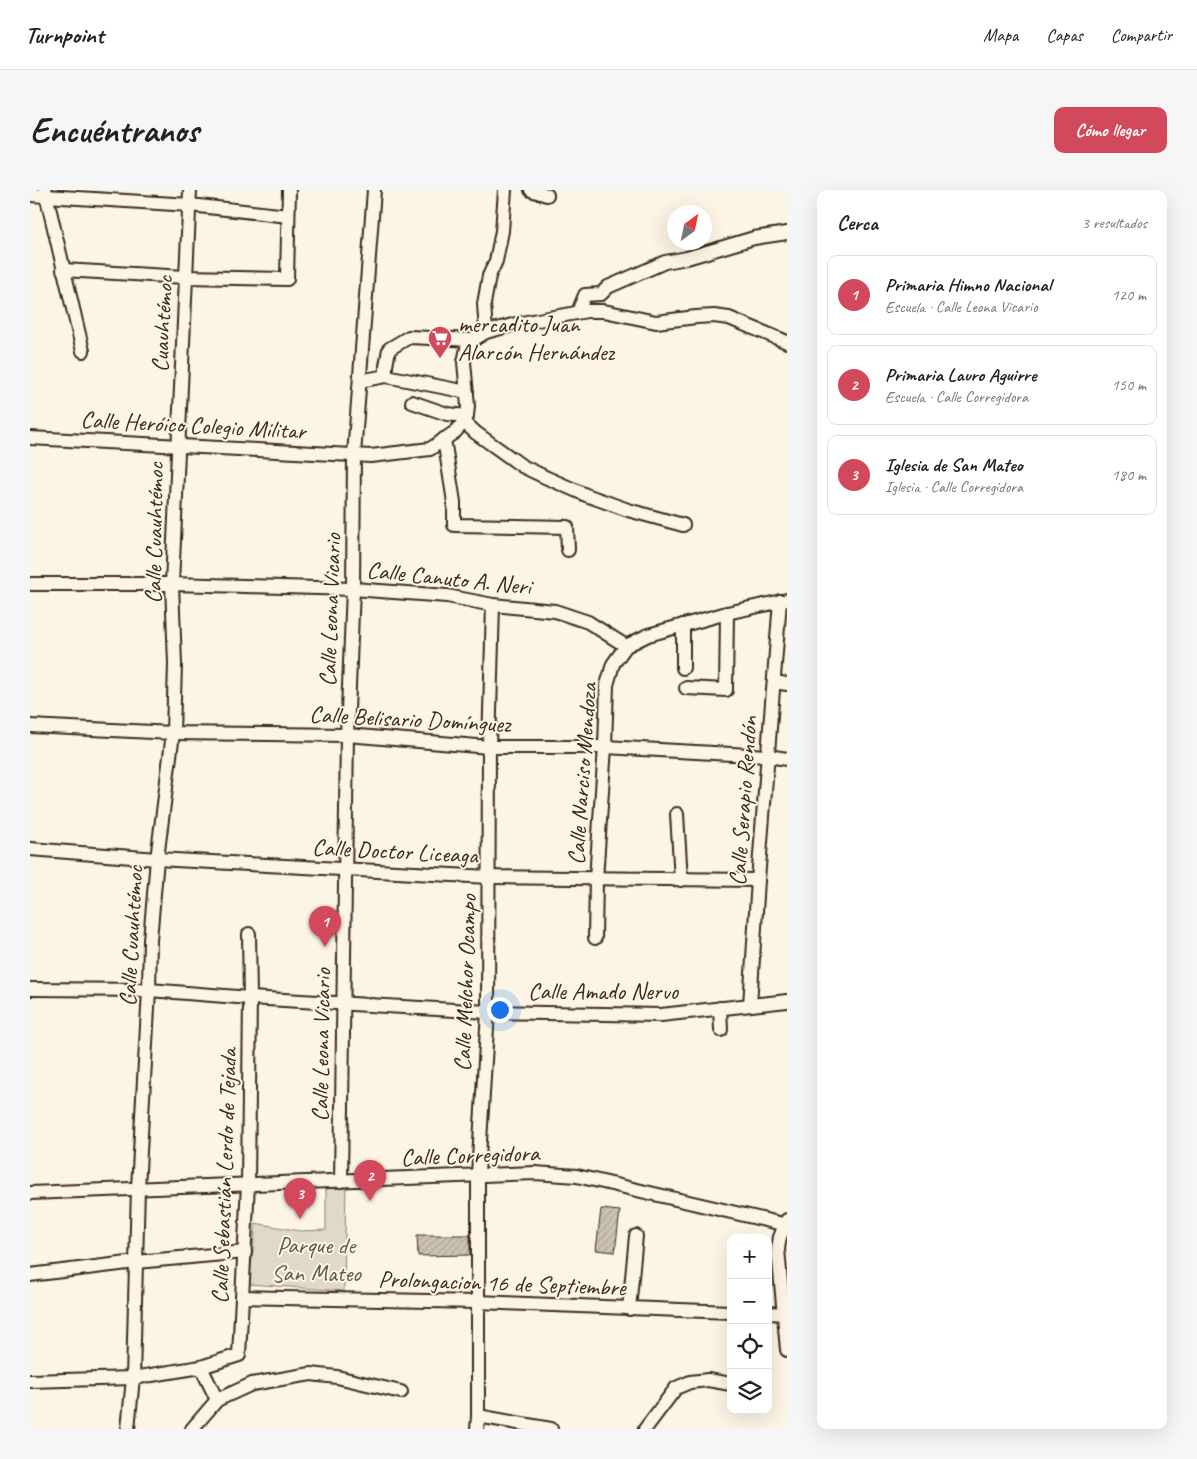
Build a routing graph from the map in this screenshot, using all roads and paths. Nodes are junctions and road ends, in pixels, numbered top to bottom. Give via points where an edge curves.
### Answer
1 (190, 190) edge
2 (289, 190) edge
3 (374, 190) edge
4 (505, 190) edge
5 (531, 190) edge
6 (47, 192) edge
7 (30, 195) edge
8 (547, 195) dead end
9 (190, 205) junction
10 (288, 216) junction
11 (784, 233) edge
12 (63, 270) junction
13 (185, 277) junction
14 (578, 312) junction
15 (486, 332) junction
16 (473, 340) junction
17 (787, 342) edge
18 (82, 351) dead end
19 (386, 376) junction
20 (360, 381) junction
21 (467, 392) junction
22 (412, 402) dead end
23 (465, 419) junction
24 (30, 438) edge
25 (444, 439) junction
26 (177, 445) junction
27 (354, 456) junction
28 (683, 525) dead end
29 (568, 550) dead end
30 (30, 584) edge
31 (172, 584) junction
32 (354, 589) junction
33 (784, 600) edge
34 (493, 605) junction
35 (727, 613) junction
36 (682, 625) junction
37 (626, 646) junction
38 (683, 668) dead end
39 (774, 682) junction
40 (787, 684) edge
41 (686, 688) dead end
42 (30, 726) edge
43 (173, 733) junction
44 (347, 735) junction
45 (489, 747) junction
46 (604, 747) junction
47 (768, 756) junction
48 (787, 759) edge
49 (677, 814) dead end
50 (30, 849) edge
51 (156, 859) junction
52 (345, 869) junction
53 (489, 877) junction
54 (596, 879) junction
55 (681, 880) junction
56 (758, 880) junction
57 (249, 934) dead end
58 (595, 938) dead end
59 (30, 989) edge
60 (149, 990) junction
61 (250, 998) junction
62 (787, 1001) edge
63 (342, 1002) junction
64 (750, 1004) junction
65 (720, 1008) junction
66 (488, 1012) junction
67 (721, 1030) dead end
68 (478, 1174) junction
69 (341, 1181) junction
70 (248, 1184) junction
71 (138, 1188) junction
72 (30, 1193) edge
73 (786, 1223) edge
74 (636, 1236) dead end
75 (245, 1252) junction
76 (136, 1262) junction
77 (30, 1275) edge
78 (242, 1297) junction
79 (477, 1302) junction
80 (629, 1309) junction
81 (727, 1312) edge
82 (772, 1314) edge
83 (785, 1314) edge
84 (787, 1350) edge
85 (201, 1367) junction
86 (132, 1378) junction
87 (30, 1381) edge
88 (727, 1383) edge
89 (401, 1392) dead end
90 (217, 1400) junction
91 (478, 1416) junction
92 (128, 1429) edge
93 (192, 1429) edge
94 (476, 1429) edge
95 (552, 1429) edge
96 (645, 1429) edge

1 - 9 street, Cuauhtémoc
2 - 10 street
3 - 20 street, Calle Leona Vicario
4 - 15 street via 502,231 484,304
5 - 8 street
6 - 7 street
6 - 9 street
6 - 12 street
9 - 10 street
9 - 13 street, Cuauhtémoc
10 - 13 street via 287,279
11 - 14 street via 665,262 608,287 601,294 585,295
12 - 13 street
12 - 18 street
13 - 26 street, Cuauhtémoc
14 - 15 street
14 - 17 street via 604,311 656,322 696,317 729,318
15 - 16 street
16 - 19 street via 409,337 389,349
16 - 21 street via 467,348 464,362
19 - 20 street
19 - 21 street
20 - 27 street, Calle Leona Vicario
21 - 23 street
22 - 23 street
23 - 25 street, Calle Heróico Colegio Militar via 455,432
23 - 28 street via 476,433 522,466 586,496
24 - 26 street, Calle Heróico Colegio Militar
25 - 27 street, Calle Heróico Colegio Militar via 430,449
25 - 29 street via 454,502 454,525 566,527
26 - 27 street, Calle Heróico Colegio Militar
26 - 31 street, Calle Cuauhtémoc
27 - 32 street, Calle Leona Vicario
30 - 31 street, Calle Canuto A. Neri
31 - 32 street, Calle Canuto A. Neri
31 - 43 street, Calle Cuauhtémoc
32 - 34 street, Calle Canuto A. Neri via 447,596
32 - 44 street, Calle Leona Vicario
33 - 35 street
33 - 39 street, Calle Serapio Rendón
34 - 37 street, Calle Canuto A. Neri via 555,611 588,622
34 - 45 street, Calle Melchor Ocampo
35 - 36 street
35 - 41 street via 726,690
36 - 37 street via 648,635
36 - 38 street
37 - 46 street, Calle Narciso Mendoza via 613,664 607,685
39 - 40 street
39 - 47 street, Calle Serapio Rendón
42 - 43 street, Calle Belisario Domínguez
43 - 44 street, Calle Belisario Domínguez
43 - 51 street, Calle Cuauhtémoc
44 - 45 street, Calle Belisario Domínguez
44 - 52 street, Calle Leona Vicario
45 - 46 street, Calle Belisario Domínguez
45 - 53 street, Calle Melchor Ocampo
46 - 47 street, Calle Belisario Domínguez
46 - 54 street, Calle Narciso Mendoza
47 - 48 street, Calle Belisario Domínguez
47 - 56 street, Calle Serapio Rendón
49 - 55 street
50 - 51 street, Calle Doctor Liceaga
51 - 52 street, Calle Doctor Liceaga
51 - 60 street, Calle Cuauhtémoc
52 - 53 street, Calle Doctor Liceaga
52 - 63 street, Calle Leona Vicario
53 - 54 street, Calle Doctor Liceaga
53 - 66 street, Calle Melchor Ocampo
54 - 55 street, Calle Doctor Liceaga
54 - 58 street, Calle Narciso Mendoza
55 - 56 street, Calle Doctor Liceaga
56 - 64 street, Calle Serapio Rendón
57 - 61 street, Calle Sebastián Lerdo de Tejada
59 - 60 street, Calle Amado Nervo
60 - 61 street, Calle Amado Nervo
60 - 71 street, Calle Cuauhtémoc
61 - 63 street, Calle Amado Nervo
61 - 70 street, Calle Sebastián Lerdo de Tejada
62 - 64 street, Calle Amado Nervo
63 - 66 street, Calle Amado Nervo
63 - 69 street, Calle Leona Vicario
64 - 65 street, Calle Amado Nervo
65 - 66 street, Calle Amado Nervo via 661,1015
65 - 67 street
66 - 68 street, Calle Melchor Ocampo
68 - 69 street, Calle Corregidora
68 - 73 street, Calle Corregidora via 577,1176
68 - 79 street, Calle Melchor Ocampo
69 - 70 street, Calle Corregidora
70 - 71 street, Calle Corregidora
70 - 75 street, Calle Sebastián Lerdo de Tejada
71 - 72 street, Calle Corregidora
71 - 76 street, Calle Cuauhtémoc
73 - 83 street via 778,1248
74 - 80 street
75 - 76 street
75 - 78 street, Calle Sebastián Lerdo de Tejada
76 - 77 street
76 - 86 street, Calle Cuauhtémoc
78 - 79 street, Prolongacion 16 de Septiembre
78 - 85 street, Calle Sebastián Lerdo de Tejada via 239,1355
79 - 80 street, Prolongacion 16 de Septiembre
79 - 91 street, Calle Melchor Ocampo
80 - 81 street, Prolongacion 16 de Septiembre
82 - 83 street
83 - 84 street
85 - 86 street
85 - 90 street
86 - 87 street
86 - 92 street, Calle Cuauhtémoc
88 - 96 street via 708,1380 676,1388
89 - 90 street via 311,1374 252,1384
90 - 93 street
91 - 94 street, Calle Melchor Ocampo
91 - 95 street

